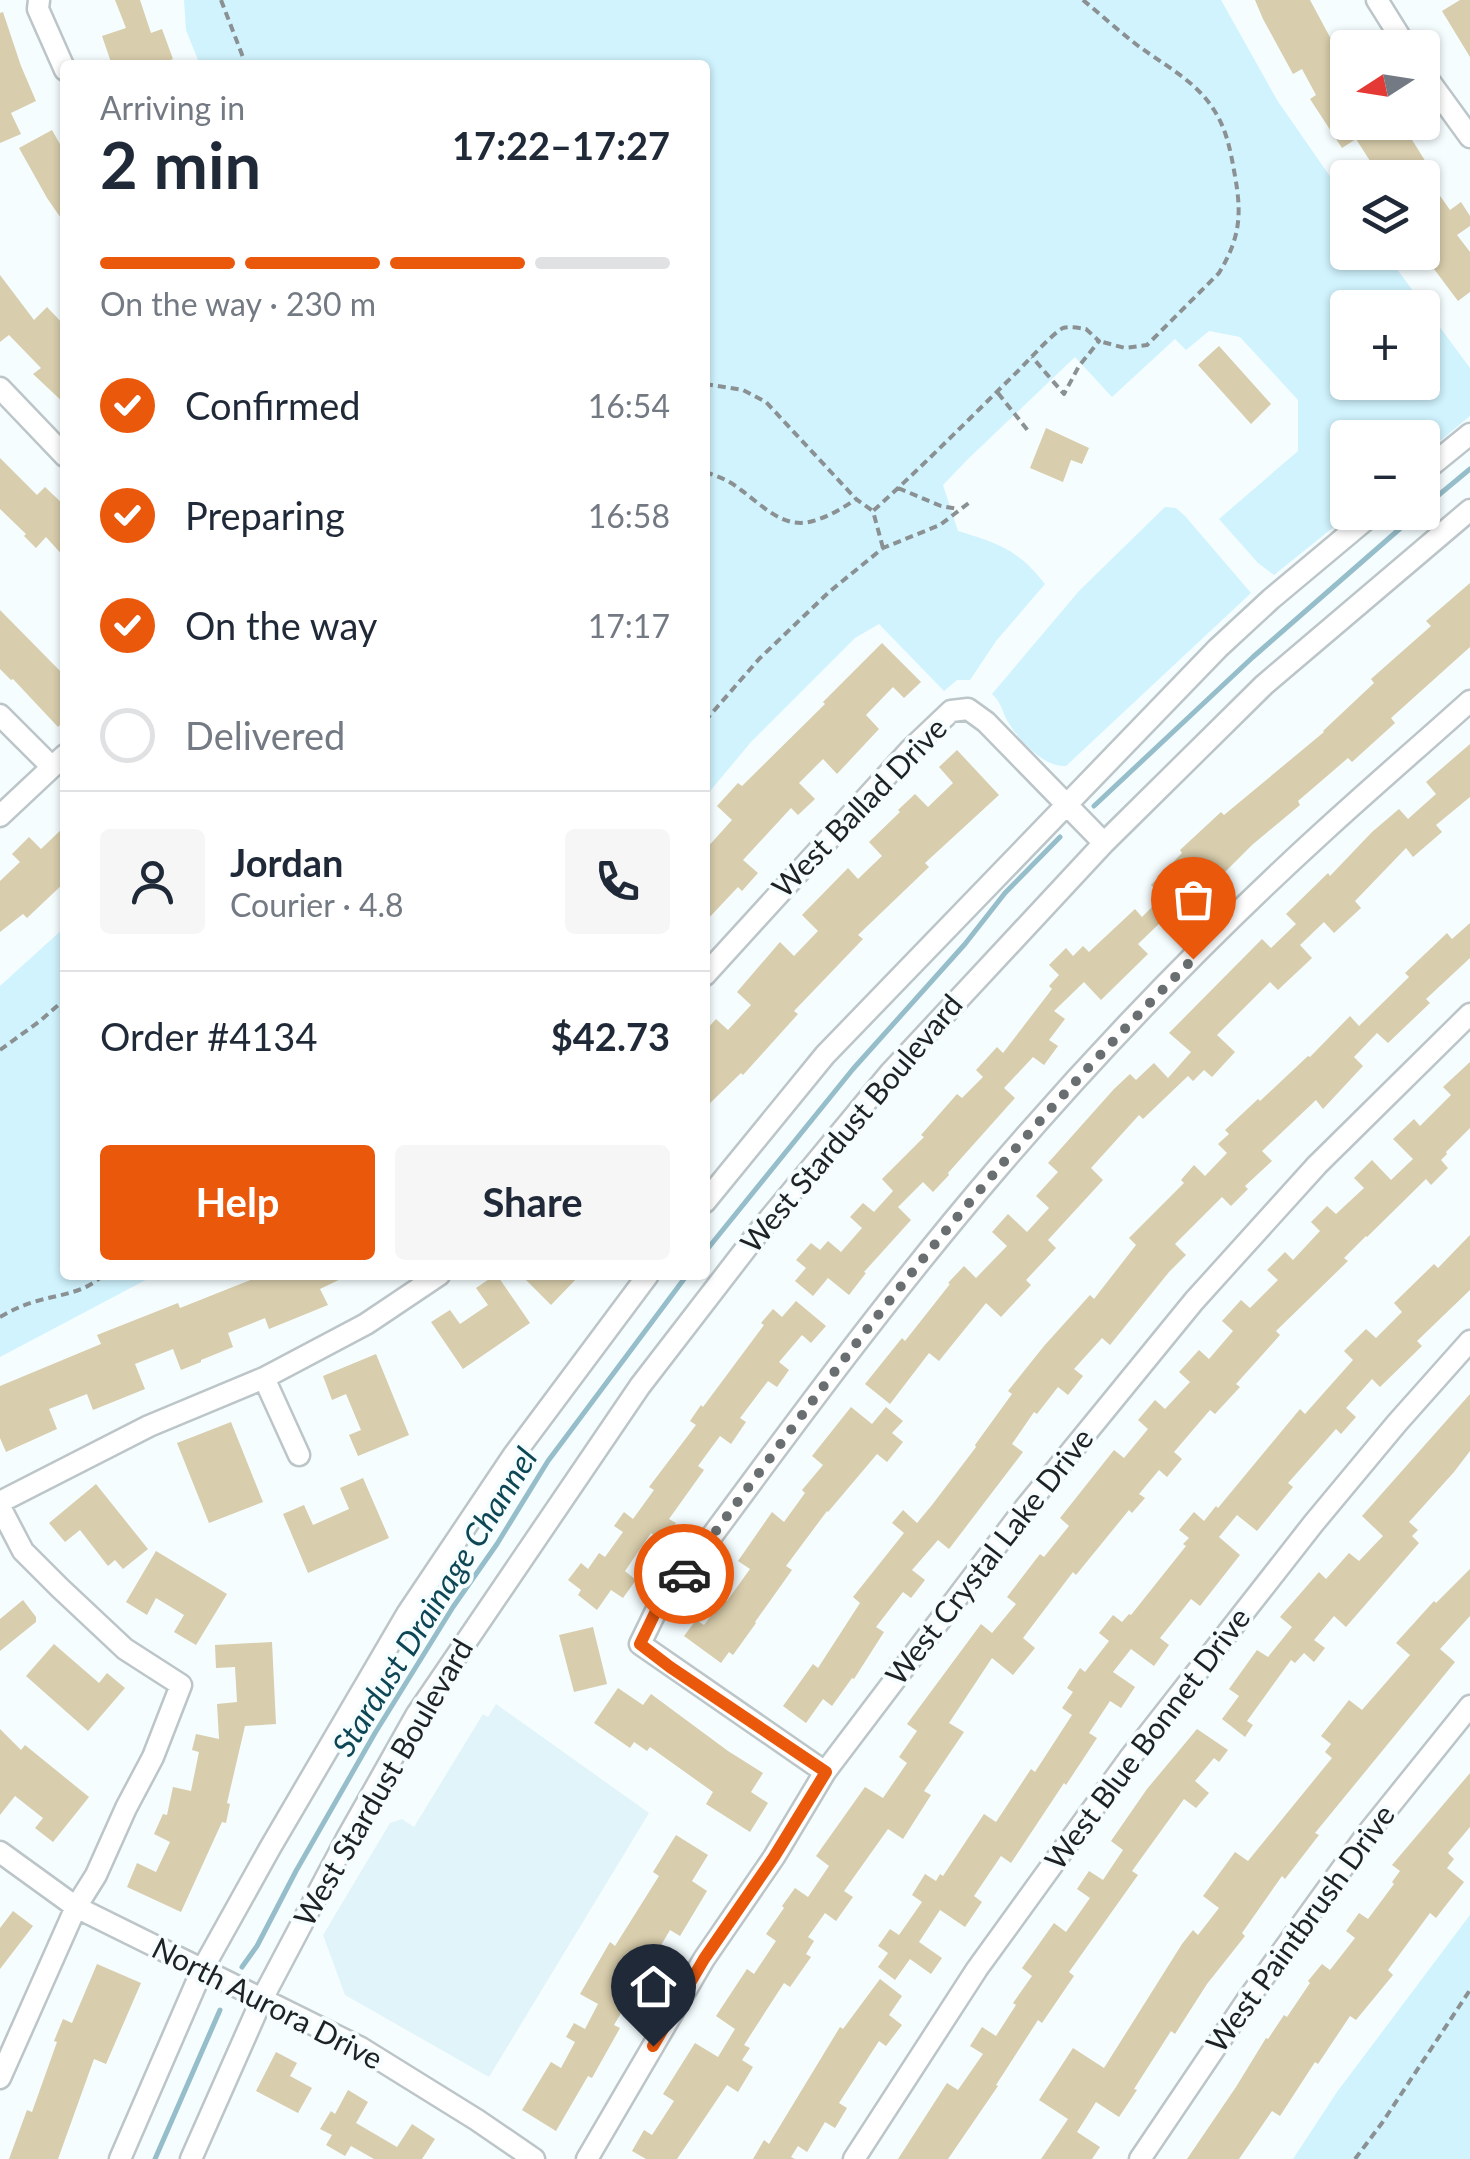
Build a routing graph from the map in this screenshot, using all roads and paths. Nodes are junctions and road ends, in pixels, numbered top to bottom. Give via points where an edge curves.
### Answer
1 (39, 0) edge
2 (221, 0) edge
3 (1084, 0) edge
4 (1378, 0) edge
5 (1396, 30) edge
6 (61, 60) edge
7 (244, 60) edge
8 (1440, 96) edge
9 (1470, 137) edge
10 (1098, 341) junction
11 (1032, 358) junction
12 (710, 385) edge
13 (0, 388) edge
14 (997, 392) junction
15 (1029, 432) dead end
16 (1470, 434) edge
17 (60, 451) edge
18 (1440, 458) edge
19 (710, 473) edge
20 (898, 488) junction
21 (856, 499) junction
22 (970, 502) dead end
23 (958, 509) junction
24 (1470, 510) edge
25 (873, 511) junction
26 (1353, 530) edge
27 (883, 548) junction
28 (1470, 701) edge
29 (710, 714) edge
30 (0, 715) edge
31 (58, 761) edge
32 (1066, 804) junction
33 (0, 816) edge
34 (1104, 843) junction
35 (710, 969) edge
36 (60, 1003) edge
37 (1470, 1014) edge
38 (0, 1050) edge
39 (710, 1196) edge
40 (97, 1280) edge
41 (431, 1280) edge
42 (644, 1280) edge
43 (0, 1318) edge
44 (1470, 1341) edge
45 (264, 1378) junction
46 (299, 1454) dead end
47 (0, 1504) edge
48 (1470, 1706) edge
49 (826, 1772) junction
50 (0, 1852) edge
51 (76, 1907) junction
52 (210, 1974) junction
53 (1470, 1990) edge
54 (255, 1997) junction
55 (0, 2078) edge
56 (120, 2159) edge
57 (191, 2159) edge
58 (534, 2159) edge
59 (587, 2159) edge
60 (854, 2159) edge
61 (1140, 2159) edge
62 (1354, 2159) edge

1 - 6 street
2 - 7 path
3 - 10 path via 1206,100 1227,137 1240,206 1236,237 1220,273 1169,324 1142,347
4 - 5 street
8 - 9 street
10 - 11 path via 1086,328 1066,327
10 - 11 path via 1064,394
11 - 14 path
12 - 21 path via 766,402
13 - 17 street
14 - 15 path
14 - 20 path
16 - 18 street
19 - 21 path via 794,522 815,521
20 - 23 path
20 - 25 path
21 - 25 path
22 - 23 path
23 - 27 path via 940,525
24 - 34 street, West Stardust Boulevard via 1264,685
25 - 27 path
26 - 32 street, West Stardust Boulevard via 1218,648
27 - 29 path via 759,659
28 - 49 street via 1239,912 998,1168 655,1613 640,1644
30 - 31 street
31 - 33 street
32 - 34 street
32 - 35 street, West Ballad Drive via 986,722 968,709 952,712
32 - 39 street, West Stardust Boulevard via 824,1054
34 - 54 street, West Stardust Boulevard via 890,1073 640,1386 416,1714
36 - 38 path
37 - 49 street, West Crystal Lake Drive via 1318,1164 1194,1301 1024,1508
40 - 43 path
41 - 45 street via 366,1324
42 - 52 street via 513,1456 407,1614
44 - 60 street, West Blue Bonnet Drive via 1313,1524 1128,1759 978,1968
45 - 46 street
45 - 47 street via 149,1426
47 - 51 street via 23,1550 60,1588 125,1649 181,1685 154,1757
48 - 61 street, West Paintbrush Drive via 1367,1834
49 - 59 street, West Crystal Lake Drive via 704,1959
50 - 51 street, North Aurora Drive
51 - 52 street, North Aurora Drive
51 - 55 street
52 - 54 street, North Aurora Drive
52 - 56 street
53 - 62 path
54 - 57 street, West Stardust Boulevard
54 - 58 street, North Aurora Drive via 360,2048

